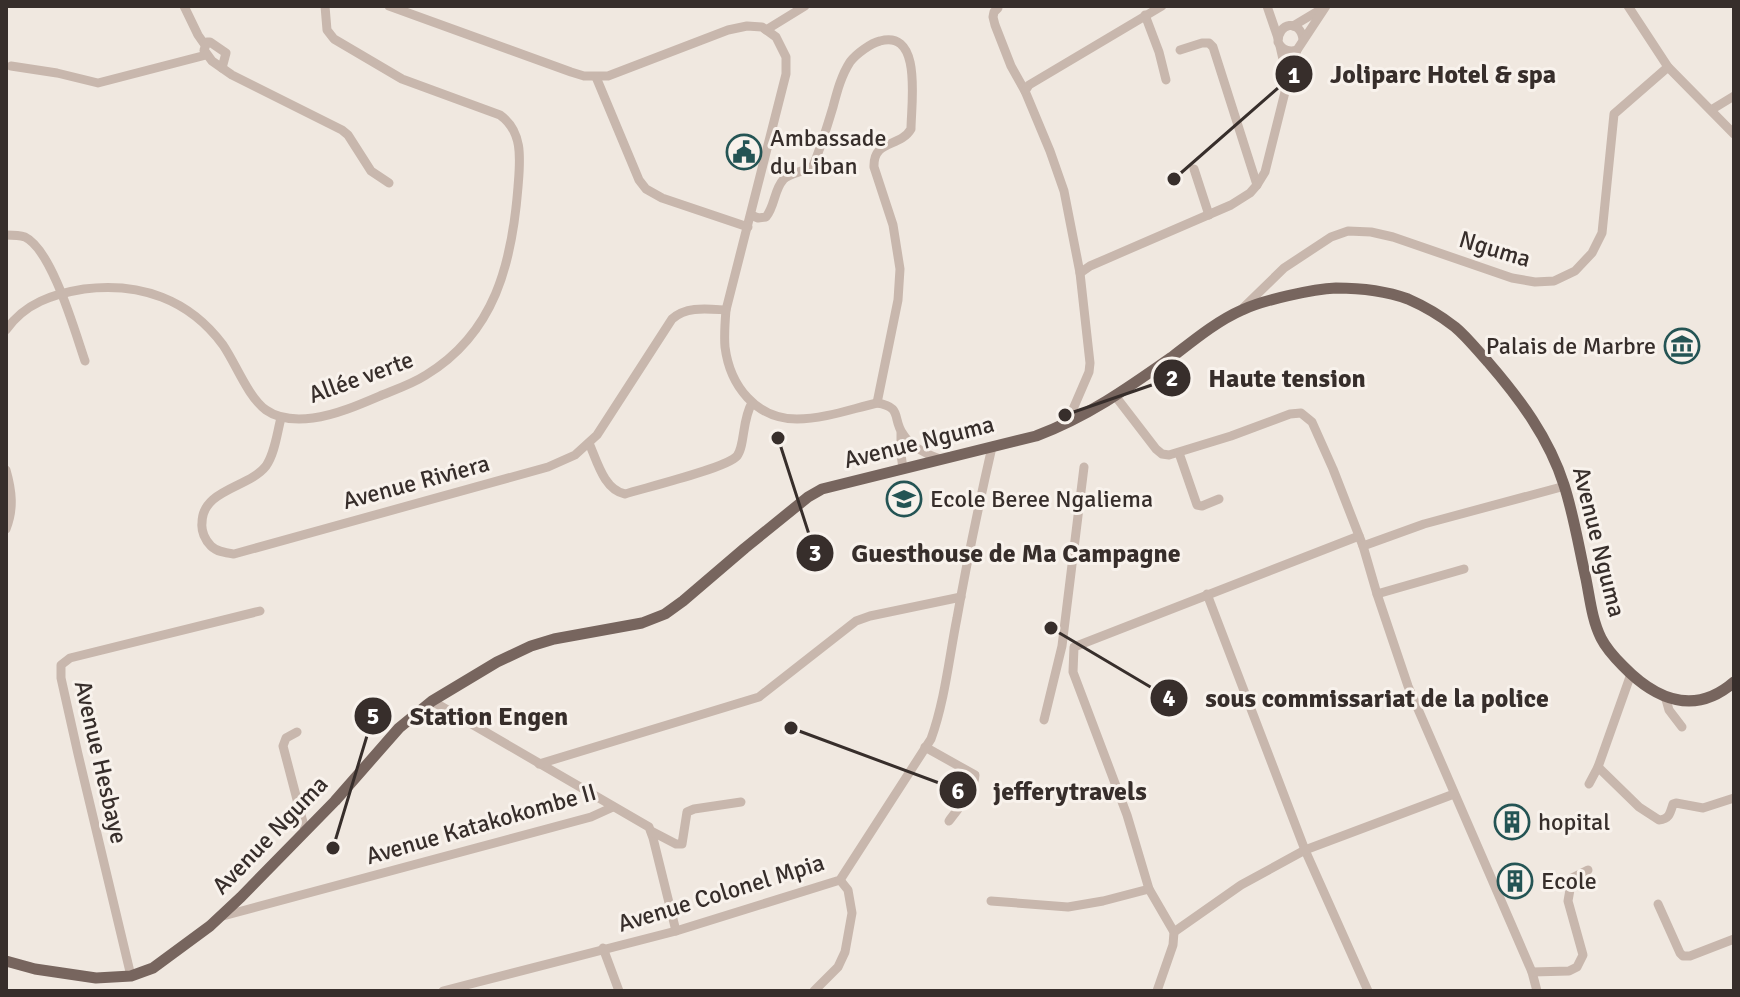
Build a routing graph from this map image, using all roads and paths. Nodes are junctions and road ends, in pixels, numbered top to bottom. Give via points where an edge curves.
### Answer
1 (184, 6) edge
2 (325, 6) edge
3 (389, 6) edge
4 (805, 6) edge
5 (996, 6) edge
6 (1162, 6) edge
7 (1326, 6) edge
8 (1628, 6) edge
9 (1267, 7) edge
10 (1145, 15) junction
11 (1289, 26) junction
12 (766, 30) junction
13 (1303, 39) junction
14 (1279, 42) junction
15 (205, 50) junction
16 (1180, 50) dead end
17 (1297, 50) junction
18 (11, 66) dead end
19 (1668, 67) junction
20 (222, 68) junction
21 (596, 77) junction
22 (1166, 80) dead end
23 (1288, 80) junction
24 (1026, 95) junction
25 (1734, 96) edge
26 (1711, 110) junction
27 (1734, 134) edge
28 (1194, 169) dead end
29 (389, 183) dead end
30 (1257, 185) junction
31 (751, 215) junction
32 (1209, 215) junction
33 (748, 227) junction
34 (6, 235) edge
35 (1080, 273) junction
36 (61, 293) junction
37 (726, 310) junction
38 (1241, 310) junction
39 (6, 330) edge
40 (85, 361) dead end
41 (1116, 397) junction
42 (752, 403) junction
43 (877, 403) junction
44 (281, 418) junction
45 (1066, 424) junction
46 (901, 433) junction
47 (589, 443) junction
48 (992, 447) junction
49 (1179, 453) junction
50 (940, 459) junction
51 (1084, 467) dead end
52 (903, 469) junction
53 (6, 470) edge
54 (1565, 486) junction
55 (1219, 499) dead end
56 (6, 529) edge
57 (1361, 541) junction
58 (1464, 569) dead end
59 (1207, 594) junction
60 (1377, 594) junction
61 (961, 597) junction
62 (260, 611) dead end
63 (1062, 646) junction
64 (1074, 647) junction
65 (1631, 674) junction
66 (1734, 682) edge
67 (1665, 696) junction
68 (432, 701) junction
69 (1044, 720) dead end
70 (1682, 727) dead end
71 (297, 732) dead end
72 (925, 747) junction
73 (539, 764) junction
74 (1598, 767) junction
75 (1589, 784) dead end
76 (1454, 794) junction
77 (1734, 798) edge
78 (741, 802) dead end
79 (613, 807) junction
80 (949, 821) dead end
81 (305, 830) junction
82 (651, 831) junction
83 (1305, 850) junction
84 (1588, 870) dead end
85 (840, 880) junction
86 (1149, 889) junction
87 (991, 901) dead end
88 (1658, 904) dead end
89 (221, 916) junction
90 (676, 931) junction
91 (1174, 932) junction
92 (1734, 939) edge
93 (603, 948) junction
94 (6, 961) edge
95 (1532, 972) junction
96 (131, 976) junction
97 (443, 991) edge
98 (619, 991) edge
99 (814, 991) edge
100 (1157, 991) edge
101 (1368, 991) edge
102 (1537, 991) edge

1 - 15 street
2 - 44 street, Allée verte via 327,30 334,39 402,79 507,120 519,151 512,245 483,319 438,368 412,383 318,417
3 - 21 street
4 - 12 street
5 - 24 street via 995,25
6 - 10 street
7 - 11 street
7 - 13 street
8 - 19 street
9 - 11 street
9 - 14 street
10 - 22 street
10 - 24 street via 1029,85
11 - 13 street via 1298,28
11 - 14 street via 1280,31
12 - 21 street via 728,30
12 - 31 street via 776,37 787,64
13 - 17 street
14 - 17 street via 1286,51
14 - 23 street
15 - 18 street via 98,83
15 - 20 street
15 - 20 street via 210,42 226,53
16 - 30 street via 1202,43 1213,47
17 - 23 street
19 - 26 street
19 - 38 street, Nguma via 1614,114 1602,233 1575,271 1554,281 1512,278 1393,237 1348,231 1284,268
20 - 29 street via 342,130 371,171
21 - 33 street via 646,189
23 - 30 street
24 - 35 street via 1061,181
25 - 26 street
26 - 27 street
28 - 32 street
30 - 32 street
31 - 33 street
31 - 43 street via 766,217 786,176 813,166 853,57 877,41 897,41 908,53 912,75 911,129 874,158 900,269
32 - 35 street
33 - 37 street
34 - 36 street via 32,243
35 - 45 street via 1090,363
36 - 39 street, Allée verte via 25,310
36 - 40 street
36 - 44 street, Allée verte via 130,289 180,305 223,346 265,410
37 - 42 street via 727,359
37 - 47 street, Avenue Riviera via 686,310 672,319
38 - 41 main road, Avenue Nguma
38 - 54 main road, Avenue Nguma via 1334,288 1389,294 1432,311 1454,327 1531,416
41 - 45 main road, Avenue Nguma
41 - 49 street via 1156,449
42 - 43 street via 801,419
42 - 47 street via 733,460 625,494 607,483
43 - 46 street via 895,411
44 - 47 street, Avenue Riviera via 263,469 204,511 202,528 213,549 234,554 548,467
45 - 48 main road, Avenue Nguma
46 - 50 street via 914,447
46 - 52 street
48 - 50 main road, Avenue Nguma
48 - 61 street, Avenue Colonel Mpia
49 - 55 street via 1197,505
49 - 57 street via 1301,413 1312,422
50 - 52 main road, Avenue Nguma
51 - 63 street
52 - 68 main road, Avenue Nguma via 816,492 665,614 531,646
53 - 56 street via 12,504
54 - 57 street
54 - 65 main road, Avenue Nguma via 1596,625
57 - 59 street
57 - 60 street
58 - 60 street
59 - 64 street
59 - 83 street
60 - 76 street via 1408,686
61 - 72 street, Avenue Colonel Mpia via 940,709
61 - 73 street via 856,621 759,697
62 - 96 street, Avenue Hesbaye via 70,658 61,665
63 - 64 street
63 - 69 street
64 - 86 street via 1073,672
65 - 67 main road, Avenue Nguma
65 - 74 street
66 - 67 main road, Avenue Nguma via 1700,700
67 - 70 street
68 - 73 street
68 - 81 main road, Avenue Nguma via 399,728
71 - 81 street via 283,746
72 - 80 street via 975,775
72 - 85 street, Avenue Colonel Mpia
73 - 79 street
74 - 75 street
74 - 77 street via 1659,820 1666,819 1676,803 1703,808
76 - 83 street
76 - 95 street
78 - 82 street via 687,812 682,844
79 - 82 street
79 - 89 street, Avenue Katakokombe II
81 - 89 main road, Avenue Nguma
82 - 90 street
83 - 91 street via 1241,885
83 - 101 street
84 - 95 street via 1572,878 1568,901 1583,955 1577,967
85 - 90 street, Avenue Colonel Mpia
85 - 99 street via 848,890 852,913 845,952
86 - 87 street via 1068,907
86 - 91 street
88 - 92 street via 1683,956
89 - 96 main road, Avenue Nguma via 164,962
90 - 93 street, Avenue Colonel Mpia
91 - 100 street
93 - 97 street, Avenue Colonel Mpia
93 - 98 street
94 - 96 main road, Avenue Nguma via 73,976
95 - 102 street

